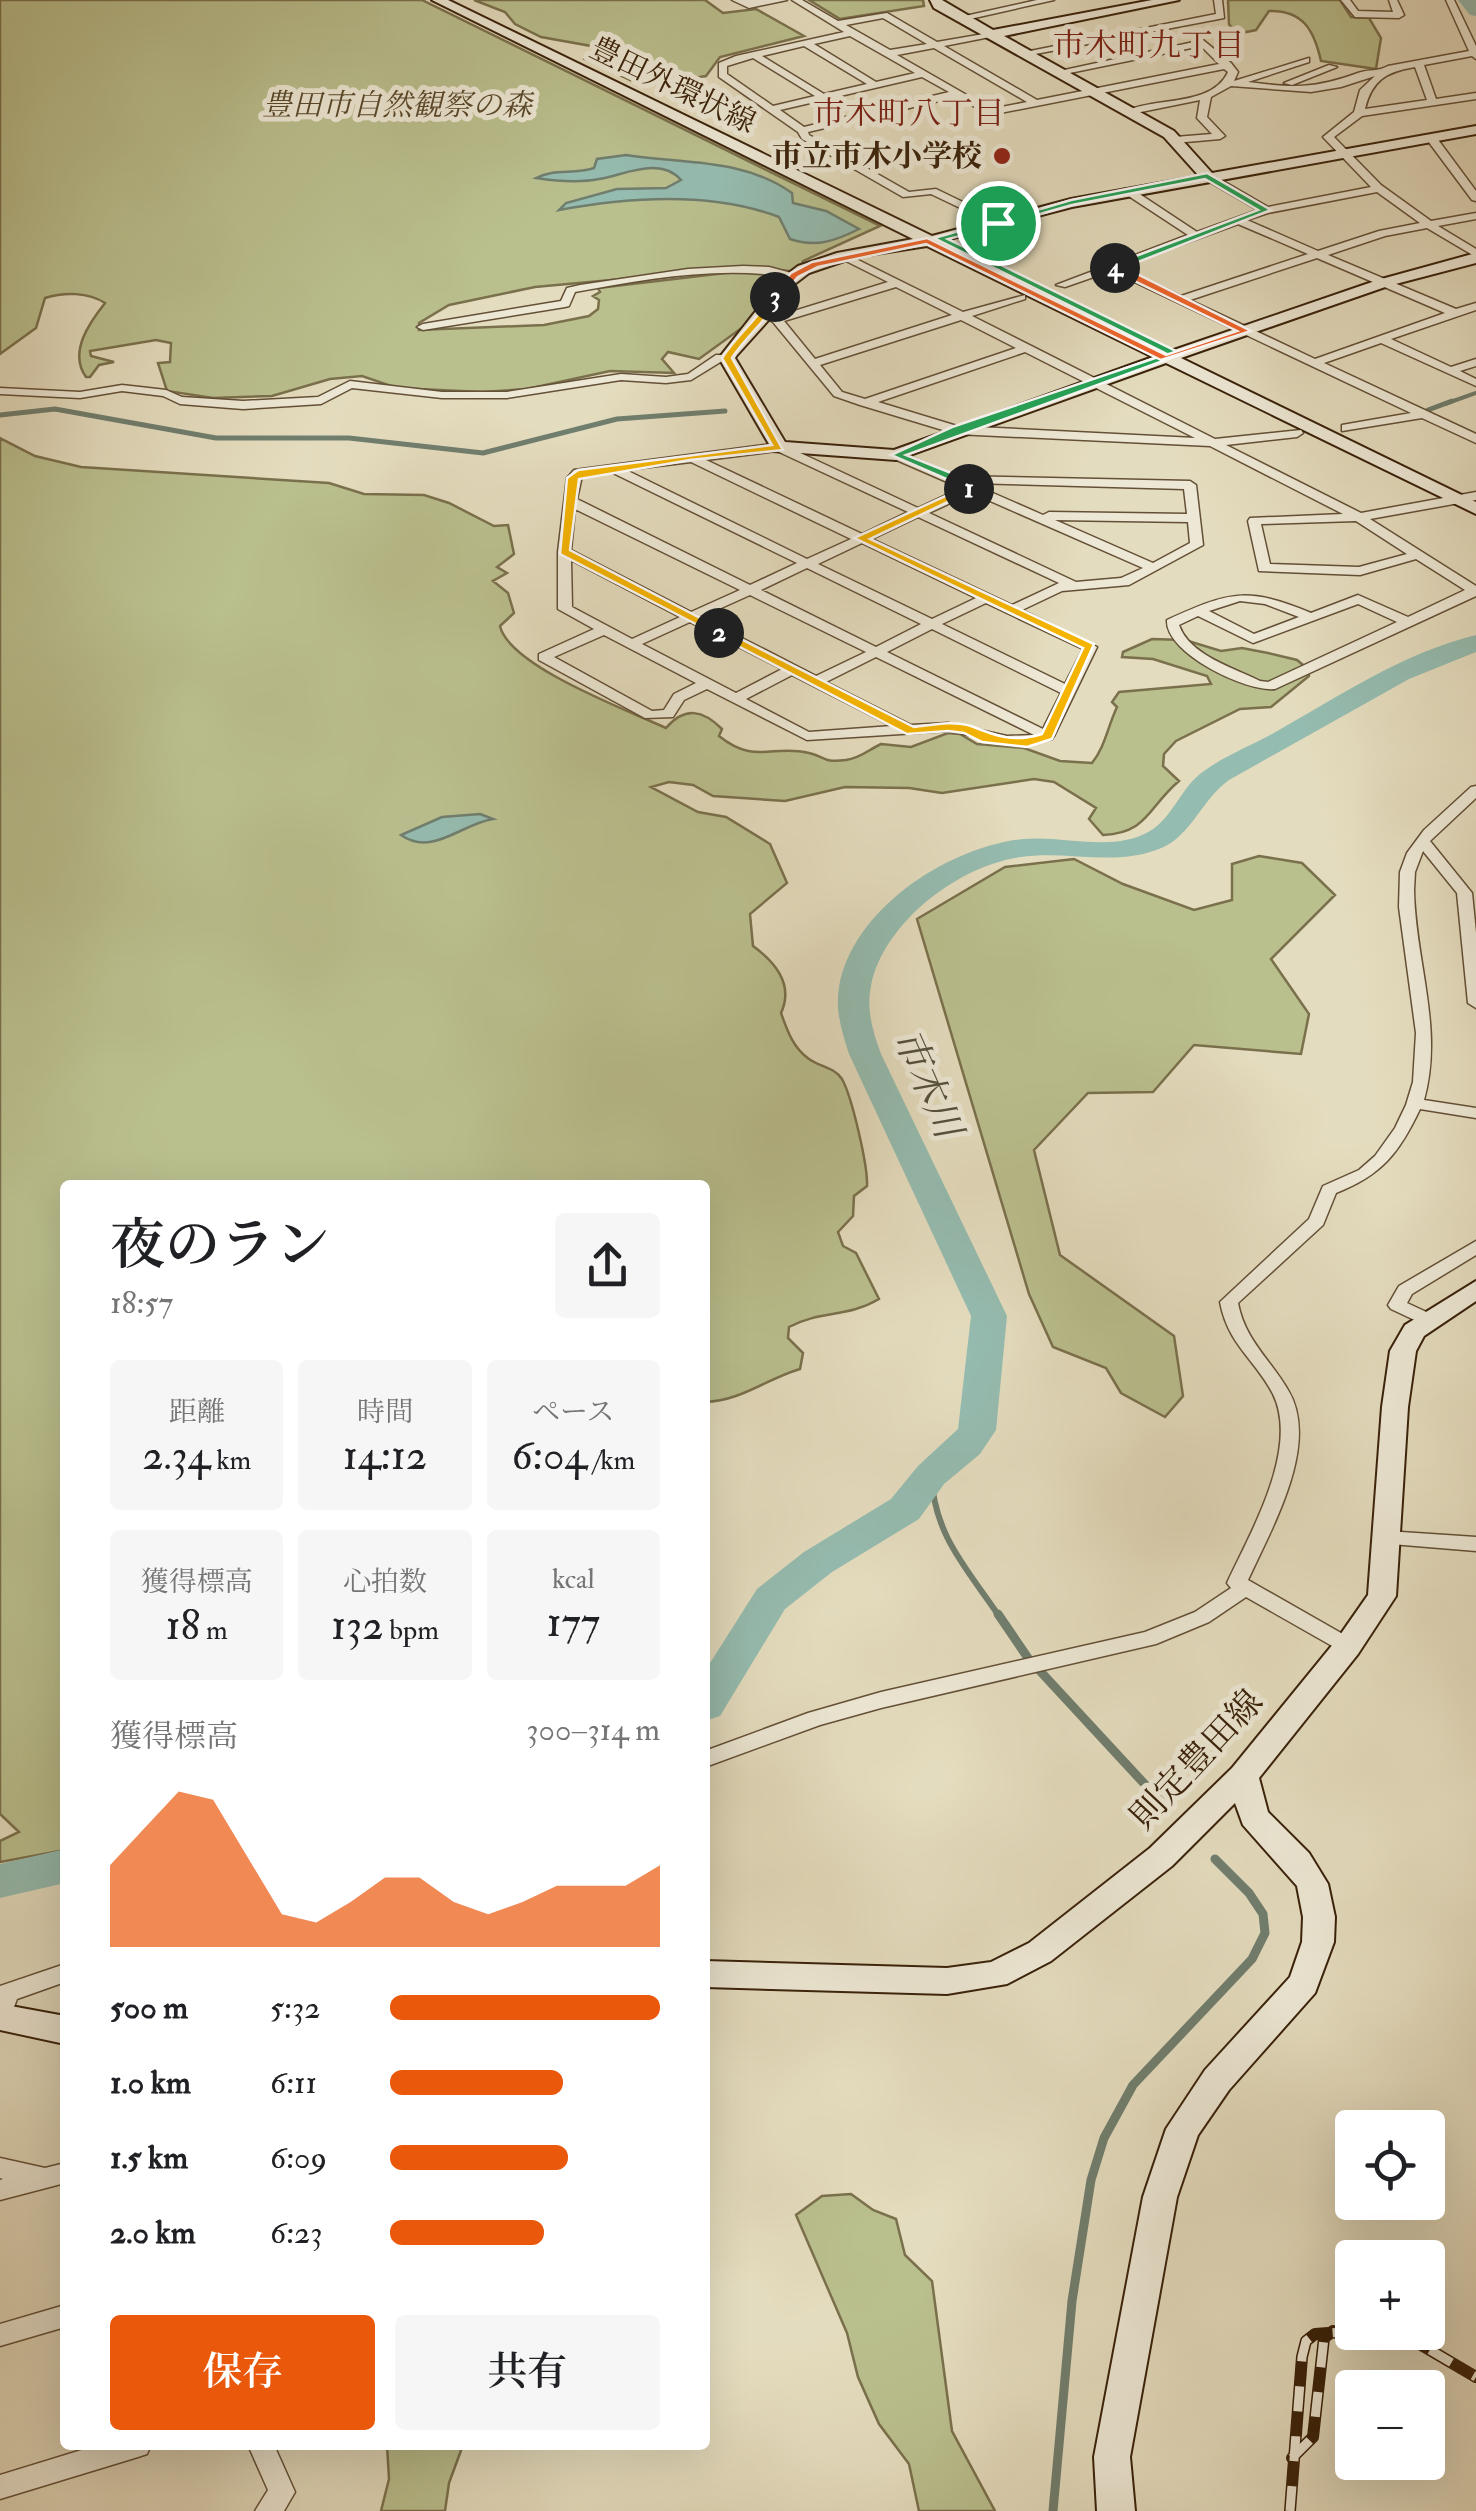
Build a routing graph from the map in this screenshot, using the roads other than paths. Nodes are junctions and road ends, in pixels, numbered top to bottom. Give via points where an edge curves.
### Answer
1 (438, 0) edge
2 (453, 0) edge
3 (736, 0) edge
4 (783, 0) edge
5 (796, 0) edge
6 (936, 0) edge
7 (971, 0) edge
8 (1050, 0) edge
9 (1174, 0) edge
10 (1218, 0) edge
11 (1345, 0) edge
12 (1393, 0) edge
13 (1450, 0) edge
14 (991, 11) junction
15 (962, 18) junction
16 (835, 24) junction
17 (850, 33) junction
18 (992, 34) junction
19 (1120, 35) junction
20 (804, 42) junction
21 (934, 45) junction
22 (1474, 49) edge
23 (1025, 53) junction
24 (1153, 53) junction
25 (753, 54) junction
26 (886, 54) junction
27 (1306, 60) dead end
28 (1418, 63) junction
29 (1228, 65) junction
30 (1332, 66) dead end
31 (1060, 72) junction
32 (921, 74) junction
33 (1382, 74) junction
34 (1232, 83) junction
35 (875, 85) junction
36 (1275, 88) junction
37 (1094, 91) junction
38 (955, 94) junction
39 (1206, 96) junction
40 (1476, 96) edge
41 (823, 98) junction
42 (1432, 102) junction
43 (1036, 103) junction
44 (772, 109) junction
45 (1131, 111) junction
46 (1358, 113) junction
47 (802, 130) junction
48 (1476, 130) edge
49 (1432, 139) junction
50 (1175, 140) junction
51 (1340, 153) junction
52 (1207, 176) junction
53 (1382, 188) junction
54 (1128, 192) junction
55 (1476, 198) edge
56 (1266, 210) junction
57 (1476, 216) edge
58 (1240, 221) junction
59 (998, 223) junction
60 (1424, 223) junction
61 (1197, 236) junction
62 (933, 239) junction
63 (1316, 255) junction
64 (1476, 256) edge
65 (846, 257) junction
66 (1114, 268) junction
67 (794, 275) junction
68 (897, 283) junction
69 (1384, 283) junction
70 (1061, 285) dead end
71 (1021, 297) dead end
72 (1179, 300) junction
73 (1476, 306) edge
74 (1455, 313) junction
75 (962, 316) junction
76 (771, 317) junction
77 (423, 327) dead end
78 (1246, 331) junction
79 (1381, 340) junction
80 (1028, 348) junction
81 (1171, 356) junction
82 (727, 358) junction
83 (812, 362) junction
84 (1476, 362) edge
85 (1313, 363) junction
86 (1450, 372) junction
87 (1096, 382) junction
88 (1476, 383) edge
89 (0, 391) edge
90 (864, 403) junction
91 (1423, 414) junction
92 (1346, 428) dead end
93 (956, 430) junction
94 (1298, 434) dead end
95 (1476, 439) edge
96 (1214, 443) junction
97 (779, 447) junction
98 (896, 455) junction
99 (690, 456) junction
100 (612, 468) junction
101 (955, 479) junction
102 (974, 487) junction
103 (1471, 501) edge
104 (572, 502) junction
105 (916, 514) junction
106 (1039, 515) junction
107 (1359, 517) junction
108 (1194, 518) junction
109 (860, 538) junction
110 (564, 552) junction
111 (1416, 554) junction
112 (805, 564) junction
113 (1152, 567) junction
114 (1077, 587) junction
115 (748, 590) junction
116 (1475, 592) edge
117 (987, 598) junction
118 (1012, 610) junction
119 (1199, 611) junction
120 (689, 618) junction
121 (1310, 618) junction
122 (1408, 622) junction
123 (931, 626) junction
124 (604, 630) junction
125 (632, 644) junction
126 (875, 653) junction
127 (792, 670) junction
128 (815, 682) junction
129 (706, 684) junction
130 (1070, 692) junction
131 (735, 699) junction
132 (912, 731) junction
133 (1047, 736) junction
134 (1476, 790) edge
135 (1423, 841) junction
136 (1476, 1003) edge
137 (1418, 1104) junction
138 (1476, 1113) edge
139 (1476, 1247) edge
140 (1476, 1289) edge
141 (1435, 1315) junction
142 (1476, 1317) edge
143 (1386, 1538) junction
144 (1476, 1544) edge
145 (1246, 1588) junction
146 (1348, 1646) junction
147 (710, 1757) edge
148 (1243, 1776) junction
149 (710, 1974) edge
150 (60, 1976) edge
151 (0, 2017) edge
152 (60, 2029) edge
153 (0, 2168) edge
154 (53, 2175) edge
155 (0, 2190) edge
156 (60, 2317) edge
157 (0, 2335) edge
158 (122, 2450) edge
159 (263, 2450) edge
160 (0, 2487) edge
161 (268, 2511) edge
162 (1116, 2511) edge

1 - 62 street, 豊田外環状線
2 - 62 street, 豊田外環状線
3 - 4 street
5 - 16 street
6 - 15 street
7 - 14 street
8 - 14 street
9 - 18 street
10 - 19 street via 1221,16
11 - 12 street via 1355,14 1399,14
13 - 22 street
14 - 15 street
15 - 18 street
16 - 17 street
16 - 21 street via 884,16
17 - 20 street
17 - 26 street
18 - 21 street
18 - 23 street
19 - 23 street
19 - 24 street
20 - 25 street
20 - 35 street
21 - 26 street
21 - 43 street
22 - 28 street
23 - 31 street
24 - 29 street via 1203,43
24 - 31 street
25 - 41 street
25 - 44 street via 722,65 722,75
26 - 32 street
27 - 34 street
28 - 33 street
28 - 42 street
29 - 34 street
29 - 37 street
30 - 36 street
31 - 37 street
32 - 35 street
32 - 38 street
33 - 36 street via 1362,72 1342,85
33 - 46 street via 1365,90
34 - 36 street
34 - 39 street
35 - 41 street
37 - 43 street
37 - 45 street
38 - 43 street via 990,112
38 - 47 street
39 - 45 street
39 - 50 street via 1202,118 1220,136
40 - 42 street
41 - 44 street
42 - 46 street
44 - 47 street
45 - 50 street
46 - 51 street via 1328,133
47 - 59 street via 907,195 932,191
48 - 49 street
49 - 51 street
49 - 55 street
50 - 52 street
51 - 52 street
51 - 53 street
52 - 54 street
52 - 56 street
53 - 56 street
53 - 60 street
54 - 59 street
54 - 61 street
56 - 58 street
57 - 60 street
58 - 61 street
58 - 63 street
59 - 62 street
60 - 63 street
60 - 64 street
61 - 66 street
62 - 65 street
62 - 81 street, 豊田外環状線
63 - 69 street
63 - 72 street
64 - 69 street
65 - 67 street
65 - 68 street
66 - 70 street
66 - 72 street
67 - 76 street via 780,288
67 - 77 street via 734,270 580,288 571,290 565,304
68 - 75 street
68 - 76 street
69 - 74 street
69 - 78 street
71 - 75 street
72 - 78 street
73 - 74 street
74 - 79 street
75 - 80 street
75 - 83 street
76 - 82 street via 740,337
76 - 83 street
78 - 81 street
78 - 85 street
79 - 85 street
79 - 86 street
80 - 87 street
80 - 90 street
81 - 87 street
81 - 103 street, 豊田外環状線
82 - 89 street via 692,377 621,377 507,395 442,396 350,384 306,402 243,405 122,388
82 - 97 street
83 - 90 street via 838,394
84 - 86 street
85 - 91 street
86 - 88 street
87 - 93 street
87 - 96 street
90 - 93 street
91 - 92 street
91 - 95 street
93 - 96 street
93 - 98 street
94 - 96 street
96 - 107 street
97 - 98 street
97 - 99 street
97 - 105 street
98 - 101 street
99 - 100 street
99 - 109 street
100 - 104 street via 578,473
100 - 112 street
101 - 102 street
101 - 108 street via 1190,484
102 - 105 street
102 - 106 street
103 - 107 street
104 - 110 street
104 - 115 street
105 - 109 street
105 - 114 street
106 - 108 street
106 - 113 street
107 - 111 street
107 - 111 street via 1254,521 1264,568 1360,571
108 - 113 street via 1196,545
109 - 112 street
109 - 117 street
110 - 120 street
110 - 124 street via 565,609
111 - 116 street
112 - 115 street
112 - 123 street
113 - 114 street via 1124,582
114 - 118 street via 1059,587
115 - 120 street
115 - 126 street
116 - 122 street
117 - 118 street
117 - 123 street
118 - 130 street via 1090,647
119 - 121 street via 1245,594
119 - 121 street via 1254,639
119 - 122 street via 1172,624 1172,633 1185,647 1257,686 1270,686
120 - 125 street
120 - 127 street
121 - 122 street via 1358,599
123 - 126 street
123 - 130 street
124 - 125 street
124 - 129 street via 544,658 650,715 668,714 679,697
125 - 129 street
126 - 128 street
126 - 133 street
127 - 128 street
127 - 131 street
128 - 132 street
129 - 131 street
130 - 133 street
131 - 132 street via 808,736
132 - 133 street via 948,727 1027,743
134 - 135 street
135 - 136 street via 1464,893
135 - 137 street via 1410,863 1406,905 1425,1027
137 - 138 street
137 - 145 street via 1380,1166 1329,1190 1316,1220 1229,1302 1231,1326 1283,1396 1292,1424 1286,1463 1238,1583
139 - 141 street via 1406,1290 1397,1304
140 - 141 street, 則定豊田線
141 - 142 street
141 - 143 street, 則定豊田線 via 1414,1331 1403,1351
143 - 144 street
143 - 146 street, 則定豊田線 via 1382,1596
145 - 146 street
145 - 147 street via 1202,1617 1149,1639 832,1714
146 - 148 street, 則定豊田線
148 - 149 street, 則定豊田線 via 1161,1857 1040,1952 996,1975 946,1982
148 - 162 street via 1254,1817 1312,1884 1318,1942 1304,1984 1216,2080 1183,2129 1160,2197 1112,2457
150 - 151 street via 8,1993
151 - 152 street
153 - 154 street
154 - 155 street
156 - 157 street
158 - 160 street
159 - 161 street via 282,2492

